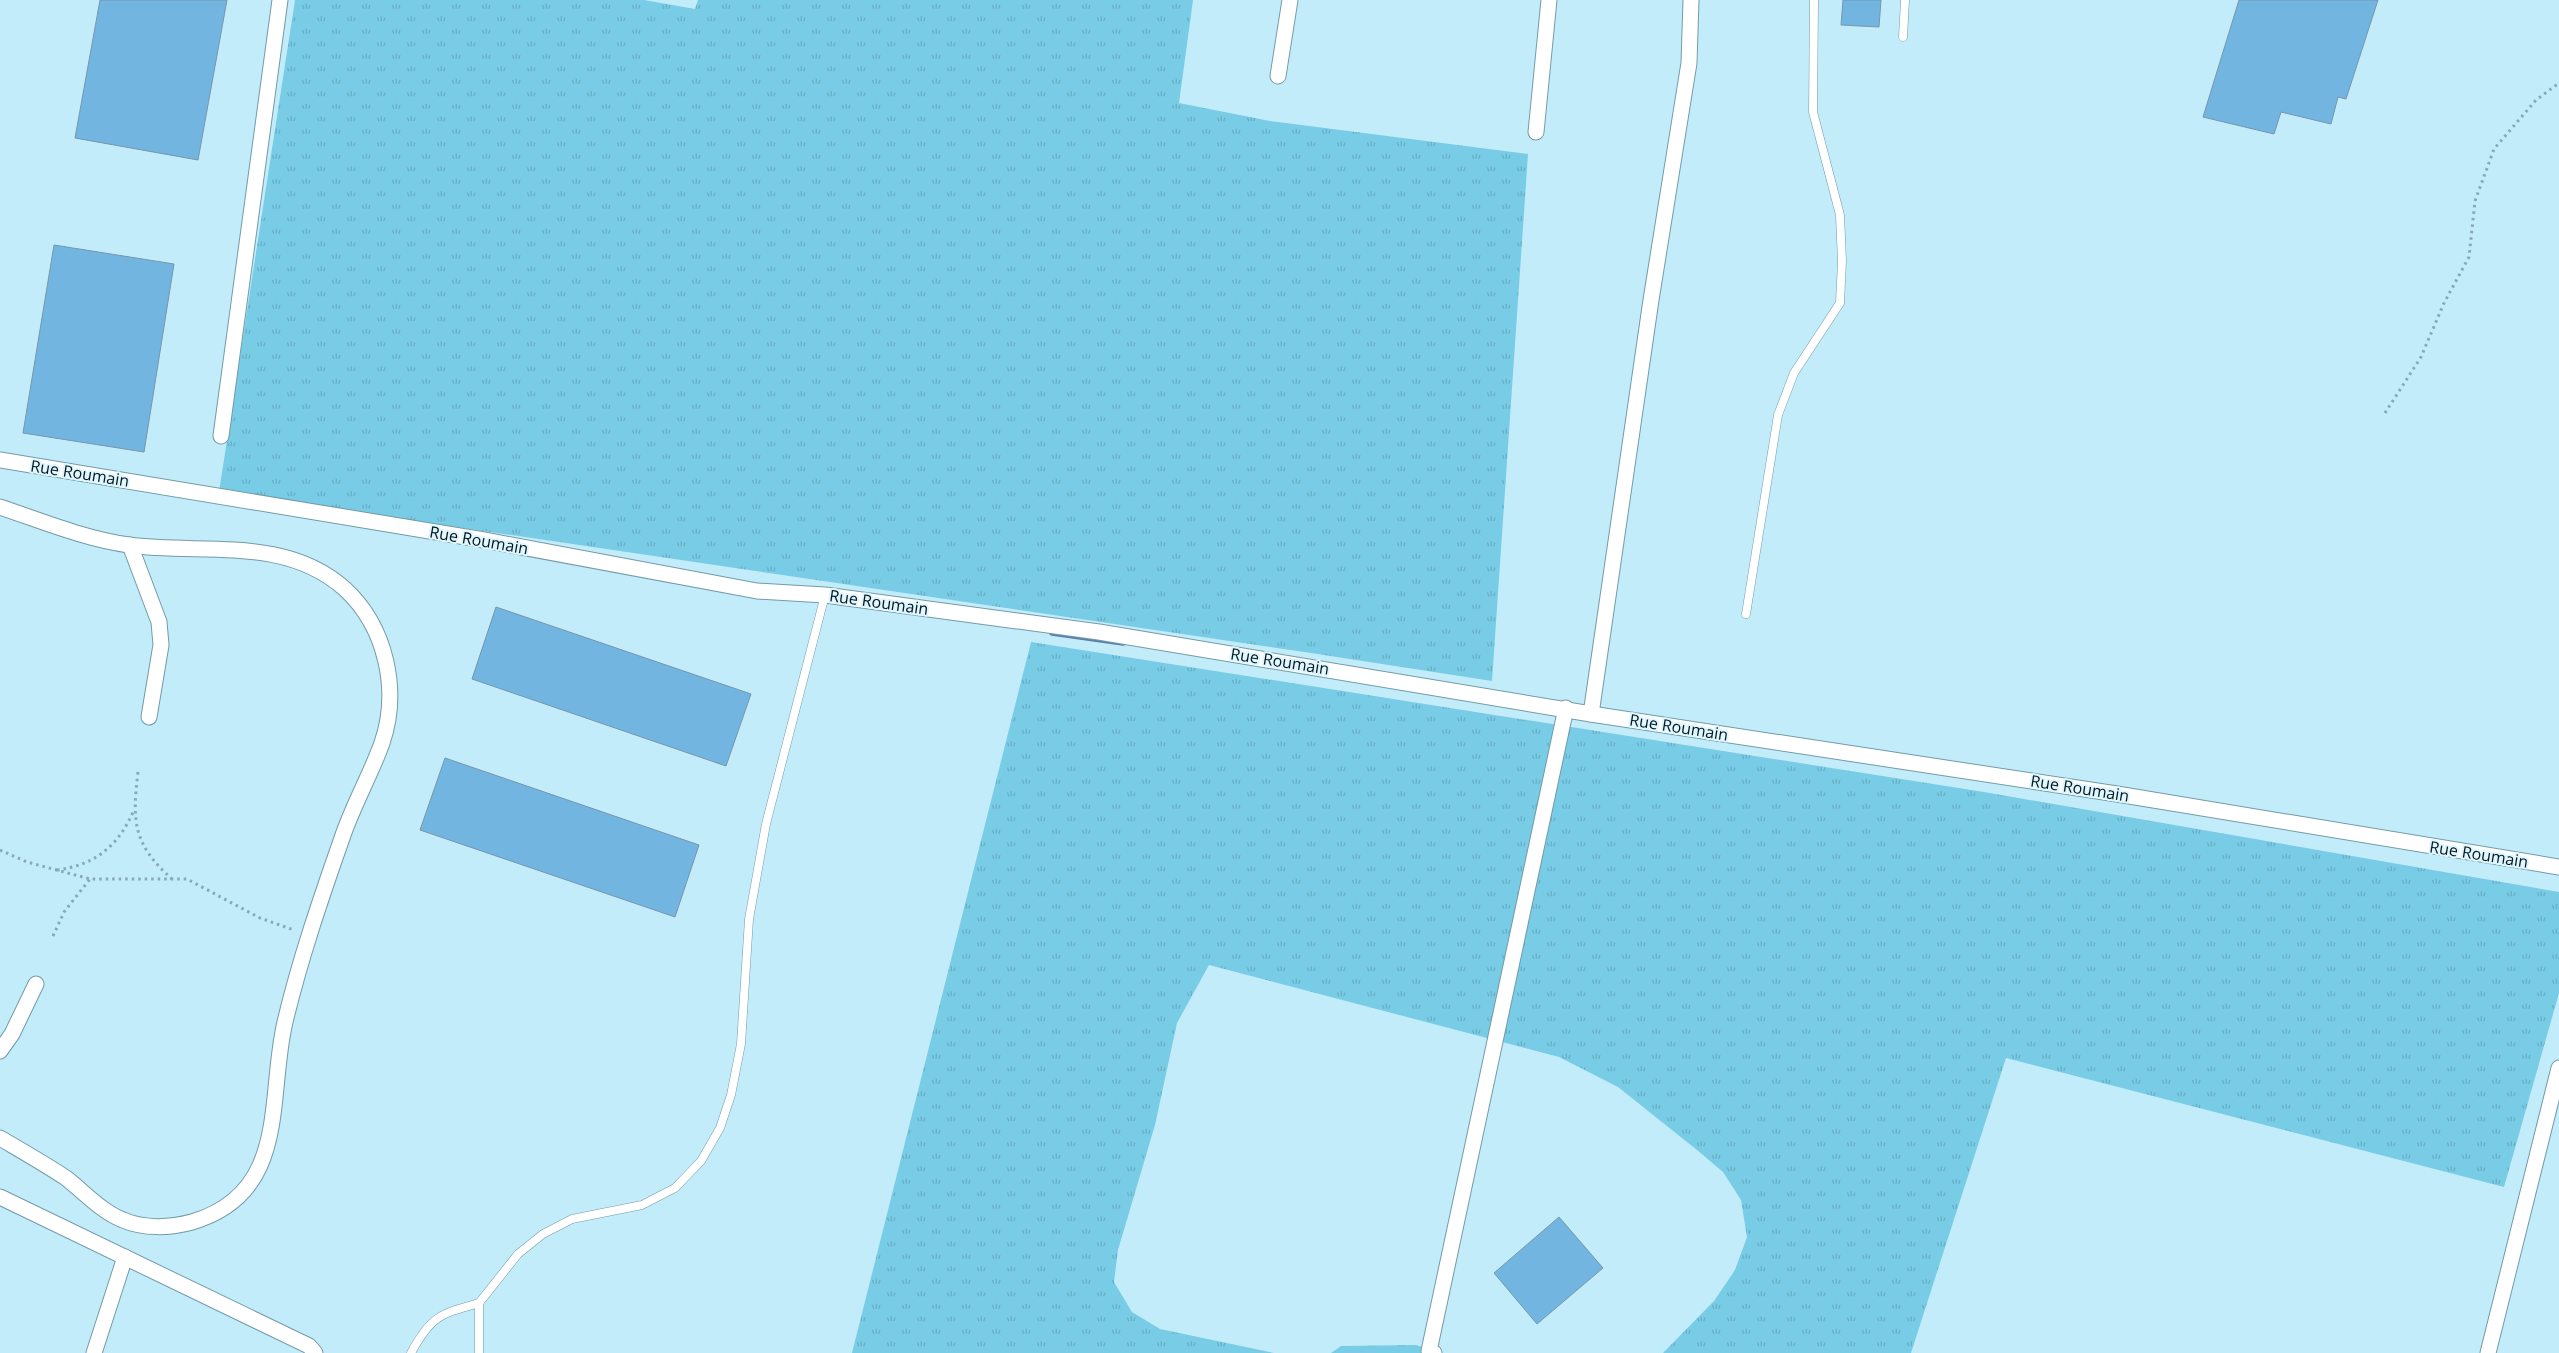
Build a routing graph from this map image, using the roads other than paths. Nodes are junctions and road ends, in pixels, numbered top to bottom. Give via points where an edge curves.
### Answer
1 (280, 0) edge
2 (1290, 0) edge
3 (1549, 0) edge
4 (1691, 0) edge
5 (1814, 0) edge
6 (1905, 0) edge
7 (1903, 37) dead end
8 (1278, 76) dead end
9 (1536, 132) dead end
10 (221, 436) dead end
11 (0, 460) edge
12 (0, 507) edge
13 (130, 545) junction
14 (825, 595) junction
15 (1746, 614) dead end
16 (1566, 708) junction
17 (1591, 714) junction
18 (149, 717) dead end
19 (2559, 867) edge
20 (36, 984) dead end
21 (0, 1051) edge
22 (2559, 1068) edge
23 (0, 1138) edge
24 (0, 1197) edge
25 (125, 1257) junction
26 (479, 1303) junction
27 (94, 1353) edge
28 (315, 1353) edge
29 (411, 1353) edge
30 (479, 1353) edge
31 (1434, 1353) edge
32 (2488, 1353) edge

1 - 10 street
2 - 8 street
3 - 9 street
4 - 17 street via 1689,63
5 - 15 lane via 1813,112 1840,215 1840,303 1794,373 1778,414
6 - 7 lane
11 - 14 street, Rue Roumain via 474,538 757,591
12 - 13 street via 93,538
13 - 18 street via 159,622 161,645
13 - 23 street via 253,551 284,556 309,566 345,590 368,618 383,648 389,676 390,708 382,742 344,833 308,935 284,1025 266,1154 248,1185 228,1205 205,1218 179,1225 148,1226 121,1220 66,1179
14 - 16 street, Rue Roumain via 1100,632
14 - 26 lane via 766,824 749,919 741,1044 720,1128 701,1161 675,1188 642,1205 572,1219 543,1234 518,1254
16 - 17 street, Rue Roumain
16 - 31 street via 1431,1341 1429,1351
17 - 19 street, Rue Roumain via 2117,794
20 - 21 street via 12,1034
22 - 32 street
24 - 25 street
25 - 27 street
25 - 28 street via 309,1346
26 - 29 lane via 446,1312 435,1319
26 - 30 lane

